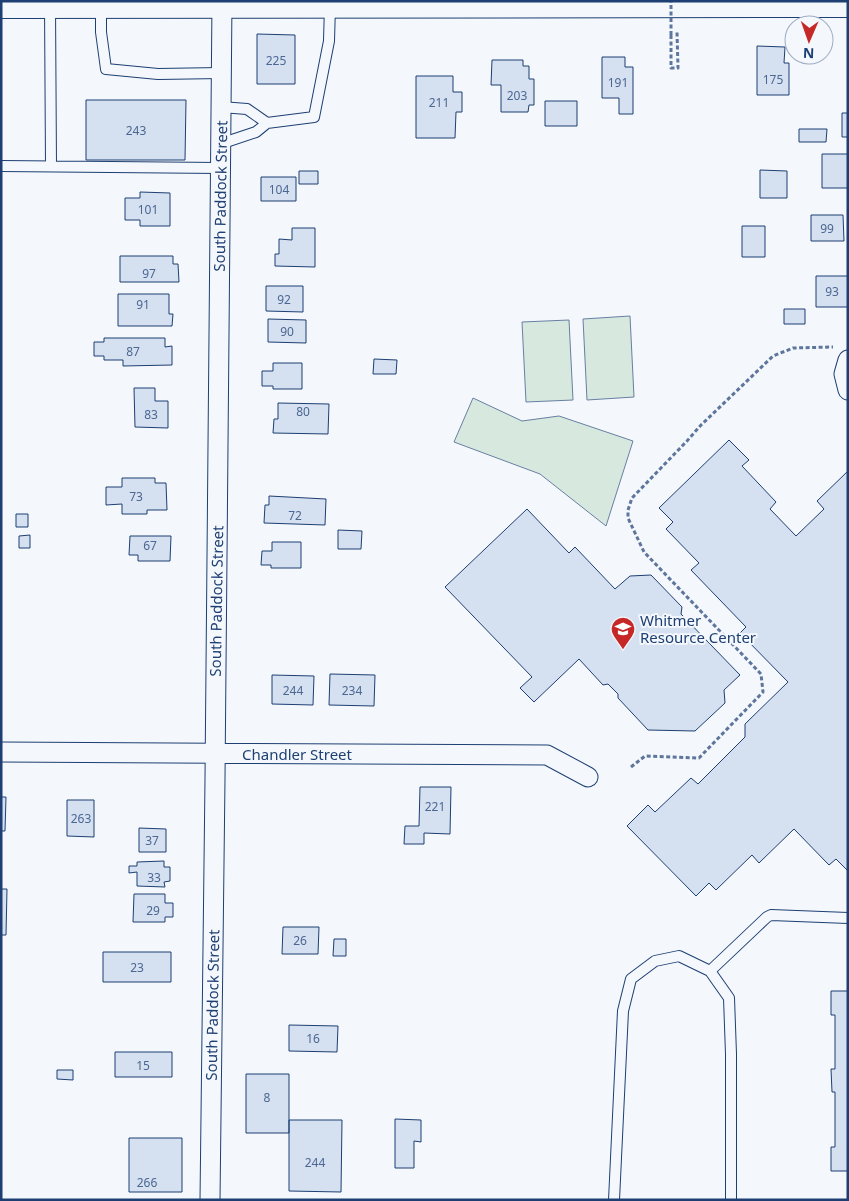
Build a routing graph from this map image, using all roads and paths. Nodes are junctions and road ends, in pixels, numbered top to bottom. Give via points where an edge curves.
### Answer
1 (671, 1) edge
2 (222, 2) edge
3 (330, 3) junction
4 (848, 3) edge
5 (1, 4) edge
6 (50, 4) junction
7 (101, 4) junction
8 (678, 32) dead end
9 (221, 73) junction
10 (221, 107) junction
11 (267, 123) junction
12 (220, 144) junction
13 (1, 166) edge
14 (51, 166) junction
15 (220, 168) junction
16 (839, 358) edge
17 (848, 390) edge
18 (1, 752) edge
19 (215, 753) junction
20 (631, 767) dead end
21 (588, 777) dead end
22 (848, 918) edge
23 (710, 971) junction
24 (210, 1200) edge
25 (614, 1200) edge
26 (731, 1200) edge

1 - 8 path, bridge via 671,68 678,68
2 - 3 main road
2 - 7 main road
2 - 9 street, South Paddock Street
3 - 4 main road
3 - 11 lane via 329,41 314,117
5 - 6 main road
6 - 7 main road
6 - 14 lane
7 - 9 lane via 106,69 158,74
9 - 10 street, South Paddock Street
10 - 11 lane via 247,108
10 - 12 street, South Paddock Street
11 - 12 lane via 256,132
12 - 15 street, South Paddock Street
13 - 14 lane
14 - 15 lane
15 - 19 street, South Paddock Street
16 - 17 street
16 - 20 path via 835,347 793,348 773,356 632,498 629,522 644,552 761,674 763,692 699,758 645,756
18 - 19 street, Chandler Street
19 - 21 street, Chandler Street via 547,755
19 - 24 street, South Paddock Street
22 - 23 lane via 767,917
23 - 25 lane via 679,956 655,961 631,979 623,1011
23 - 26 lane via 729,998

